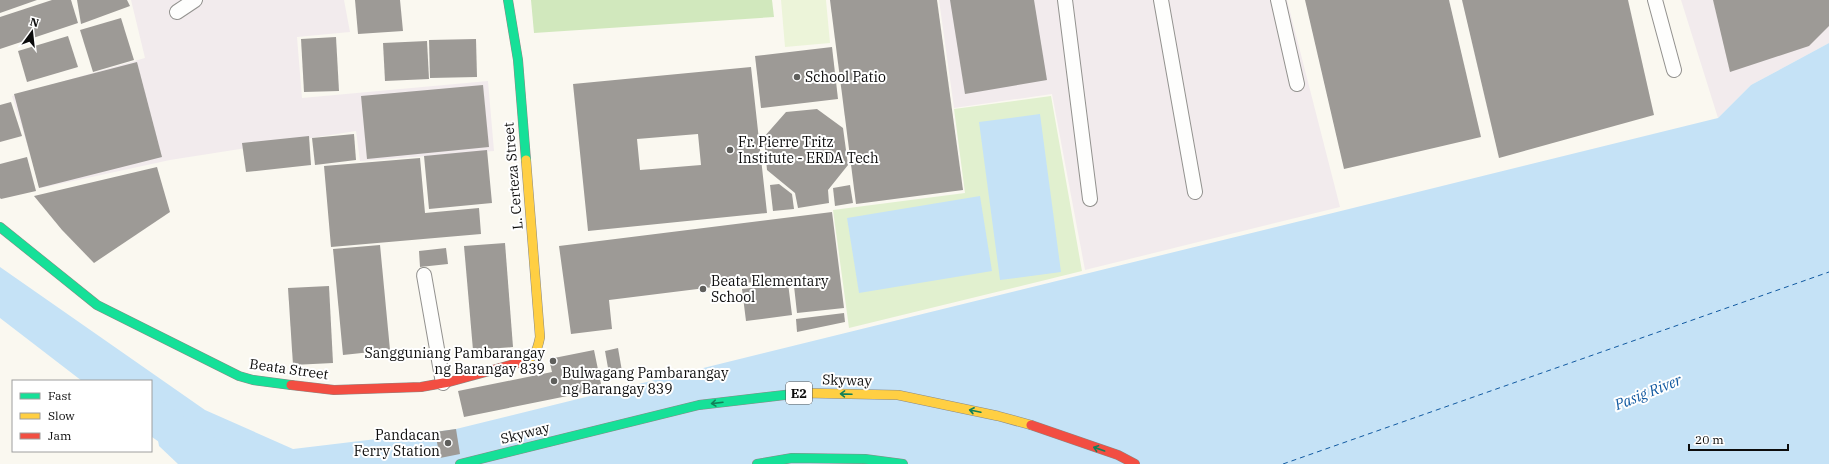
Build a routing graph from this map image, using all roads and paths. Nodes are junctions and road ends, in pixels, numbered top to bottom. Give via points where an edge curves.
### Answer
1 (194, 0) edge
2 (508, 0) edge
3 (1065, 0) edge
4 (1161, 0) edge
5 (1278, 0) edge
6 (1655, 0) edge
7 (177, 12) dead end
8 (1674, 70) dead end
9 (1297, 84) dead end
10 (1195, 192) dead end
11 (1090, 199) dead end
12 (0, 227) edge
13 (424, 275) dead end
14 (538, 350) joint
15 (443, 383) junction
16 (460, 464) edge
17 (757, 464) edge
18 (903, 464) edge
19 (1135, 464) edge

1 - 7 lane
2 - 14 main road, L. Certeza Street via 518,60 540,337
3 - 11 lane
4 - 10 lane
5 - 9 lane
6 - 8 lane
12 - 15 main road, Beata Street via 97,305 239,376 334,390 421,387
13 - 15 lane
14 - 15 main road, Beata Street via 530,360
19 -> 16 main road, Skyway / E2 via 1081,442 998,416 898,395 803,393 699,405
17 - 18 main road via 792,458 865,459

